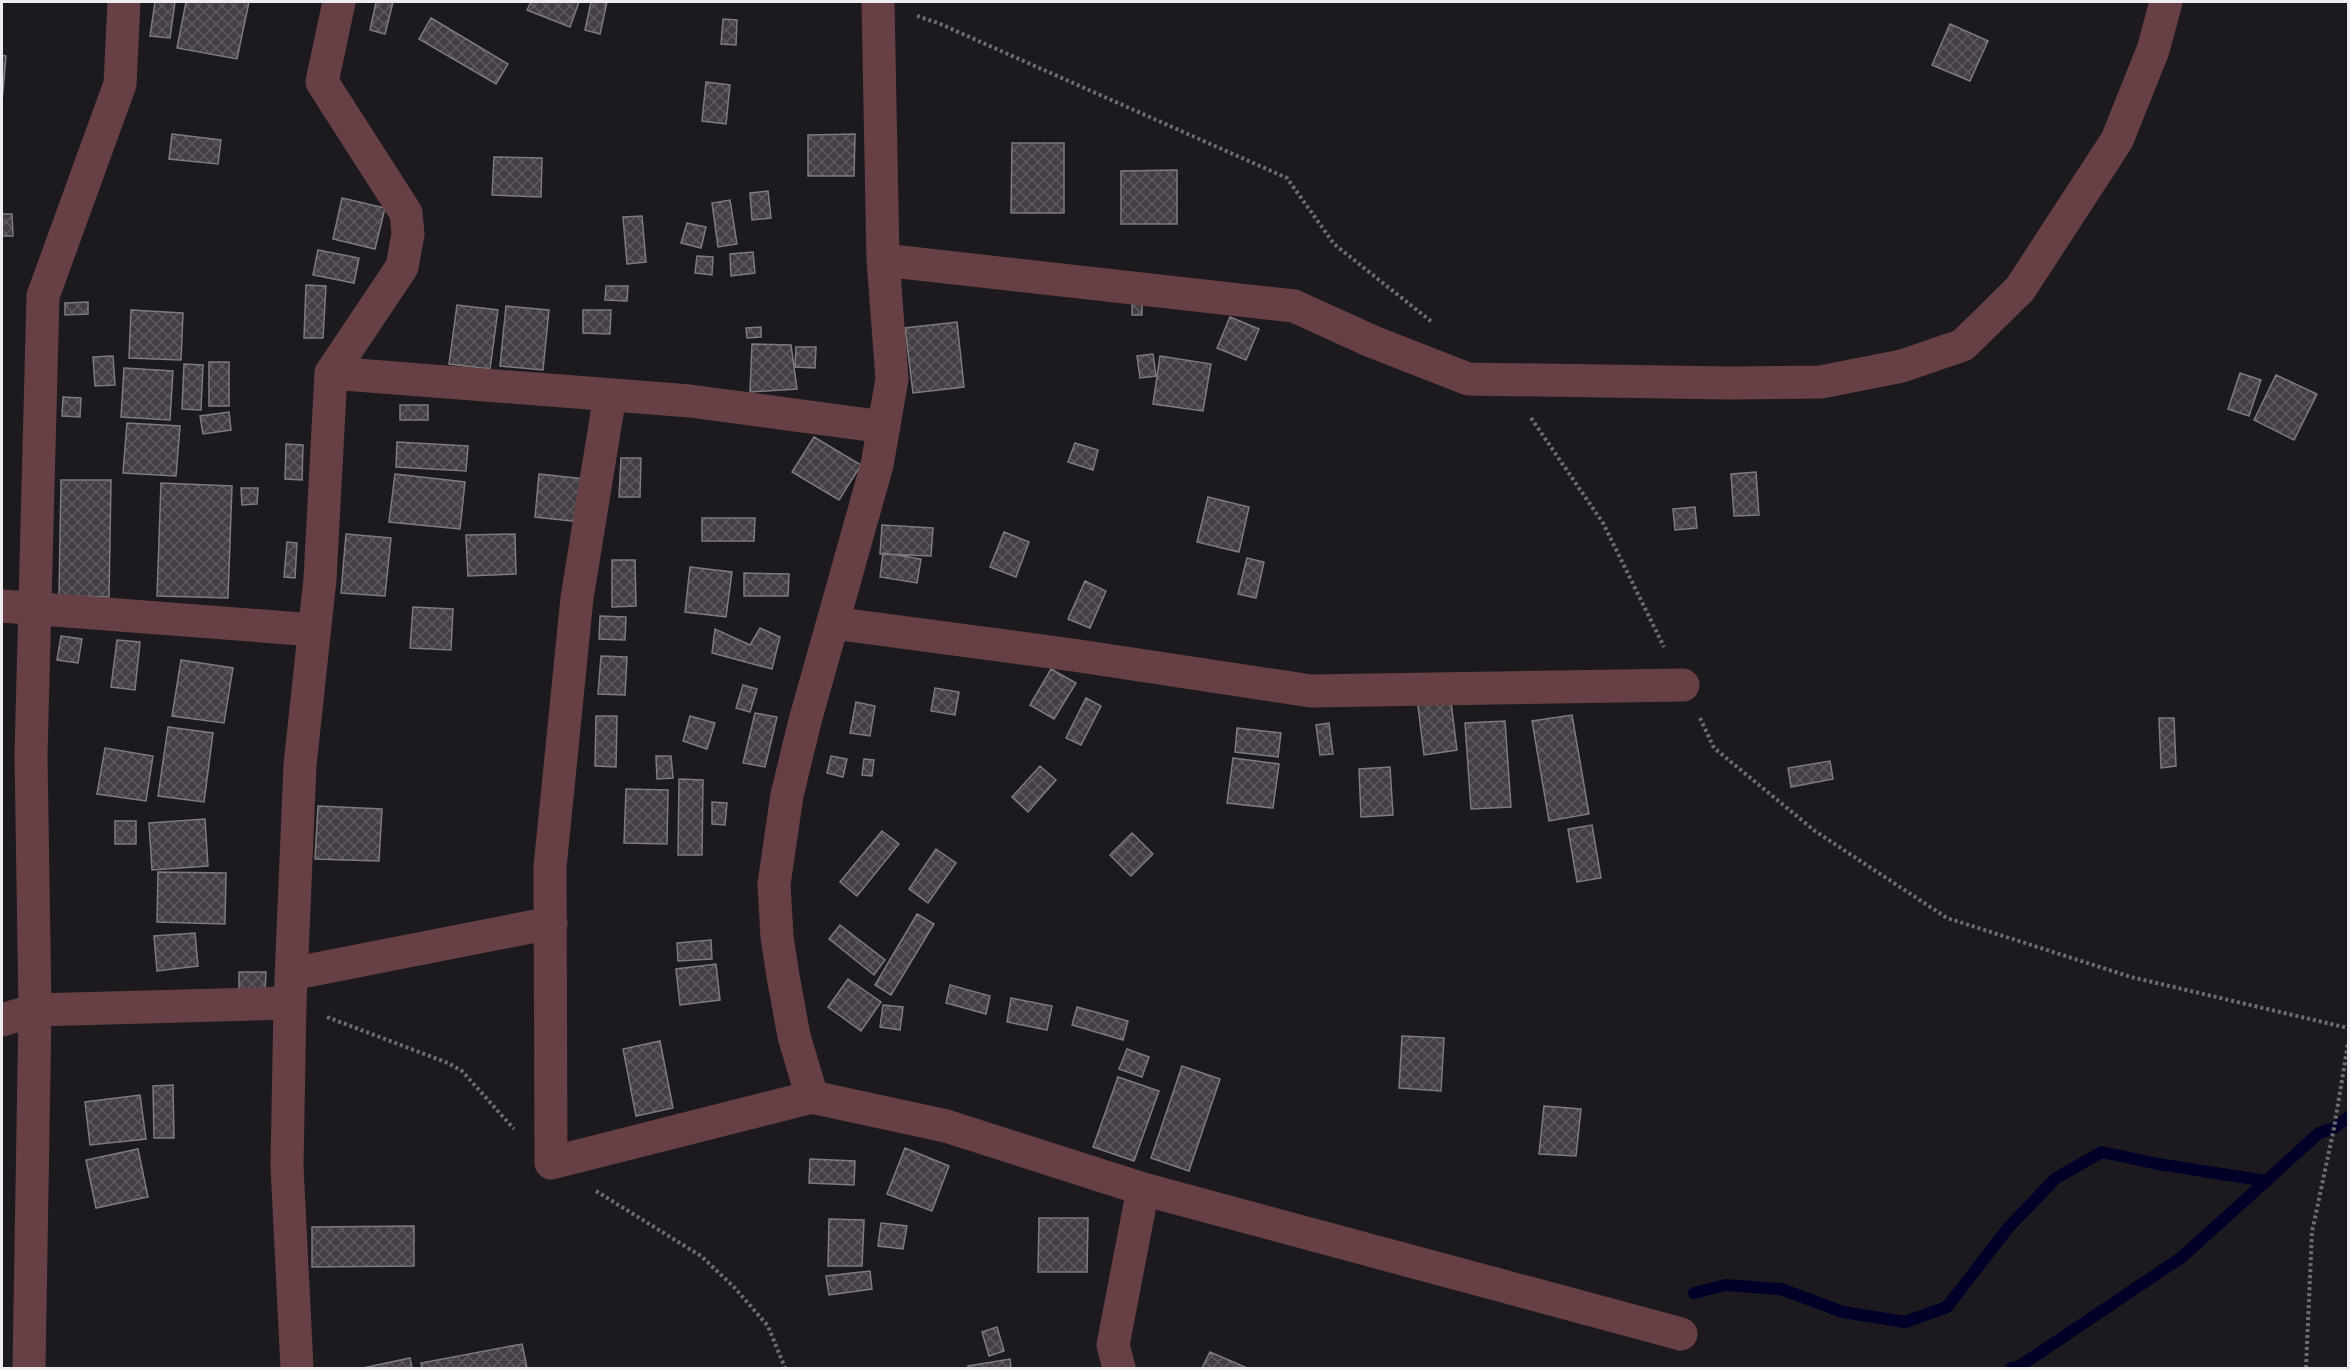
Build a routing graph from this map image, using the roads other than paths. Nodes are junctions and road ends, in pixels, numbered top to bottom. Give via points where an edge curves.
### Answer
1 (124, 2) edge
2 (339, 2) edge
3 (878, 2) edge
4 (2166, 2) edge
5 (883, 260) junction
6 (331, 373) junction
7 (610, 395) junction
8 (884, 427) junction
9 (2, 606) edge
10 (35, 608) junction
11 (833, 623) junction
12 (315, 630) junction
13 (1683, 685) road end
14 (551, 923) junction
15 (290, 989) junction
16 (35, 1010) junction
17 (2, 1020) edge
18 (812, 1097) junction
19 (1143, 1189) junction
20 (1682, 1334) dead end
21 (29, 1368) edge
22 (297, 1368) edge
23 (1119, 1368) edge

1 - 10 street via 120,84 43,296
2 - 6 street via 322,82 406,213 408,234 402,267
3 - 5 street
4 - 5 street via 2153,50 2117,140 2020,289 1963,345 1902,366 1821,382 1468,379 1294,306
5 - 8 street via 892,379
6 - 7 street
6 - 12 street
7 - 8 street via 749,408
7 - 14 street via 577,598 550,867
8 - 11 street
9 - 10 street
10 - 12 street
10 - 16 street via 31,755
11 - 13 street via 1311,691
11 - 18 street via 787,795 774,884 785,986 794,1036
12 - 15 street via 300,765
14 - 15 street
14 - 18 street via 551,1163
15 - 16 street
15 - 22 street via 287,1166
16 - 17 street
16 - 21 street
18 - 19 street via 946,1126
19 - 20 street
19 - 23 street via 1113,1345

